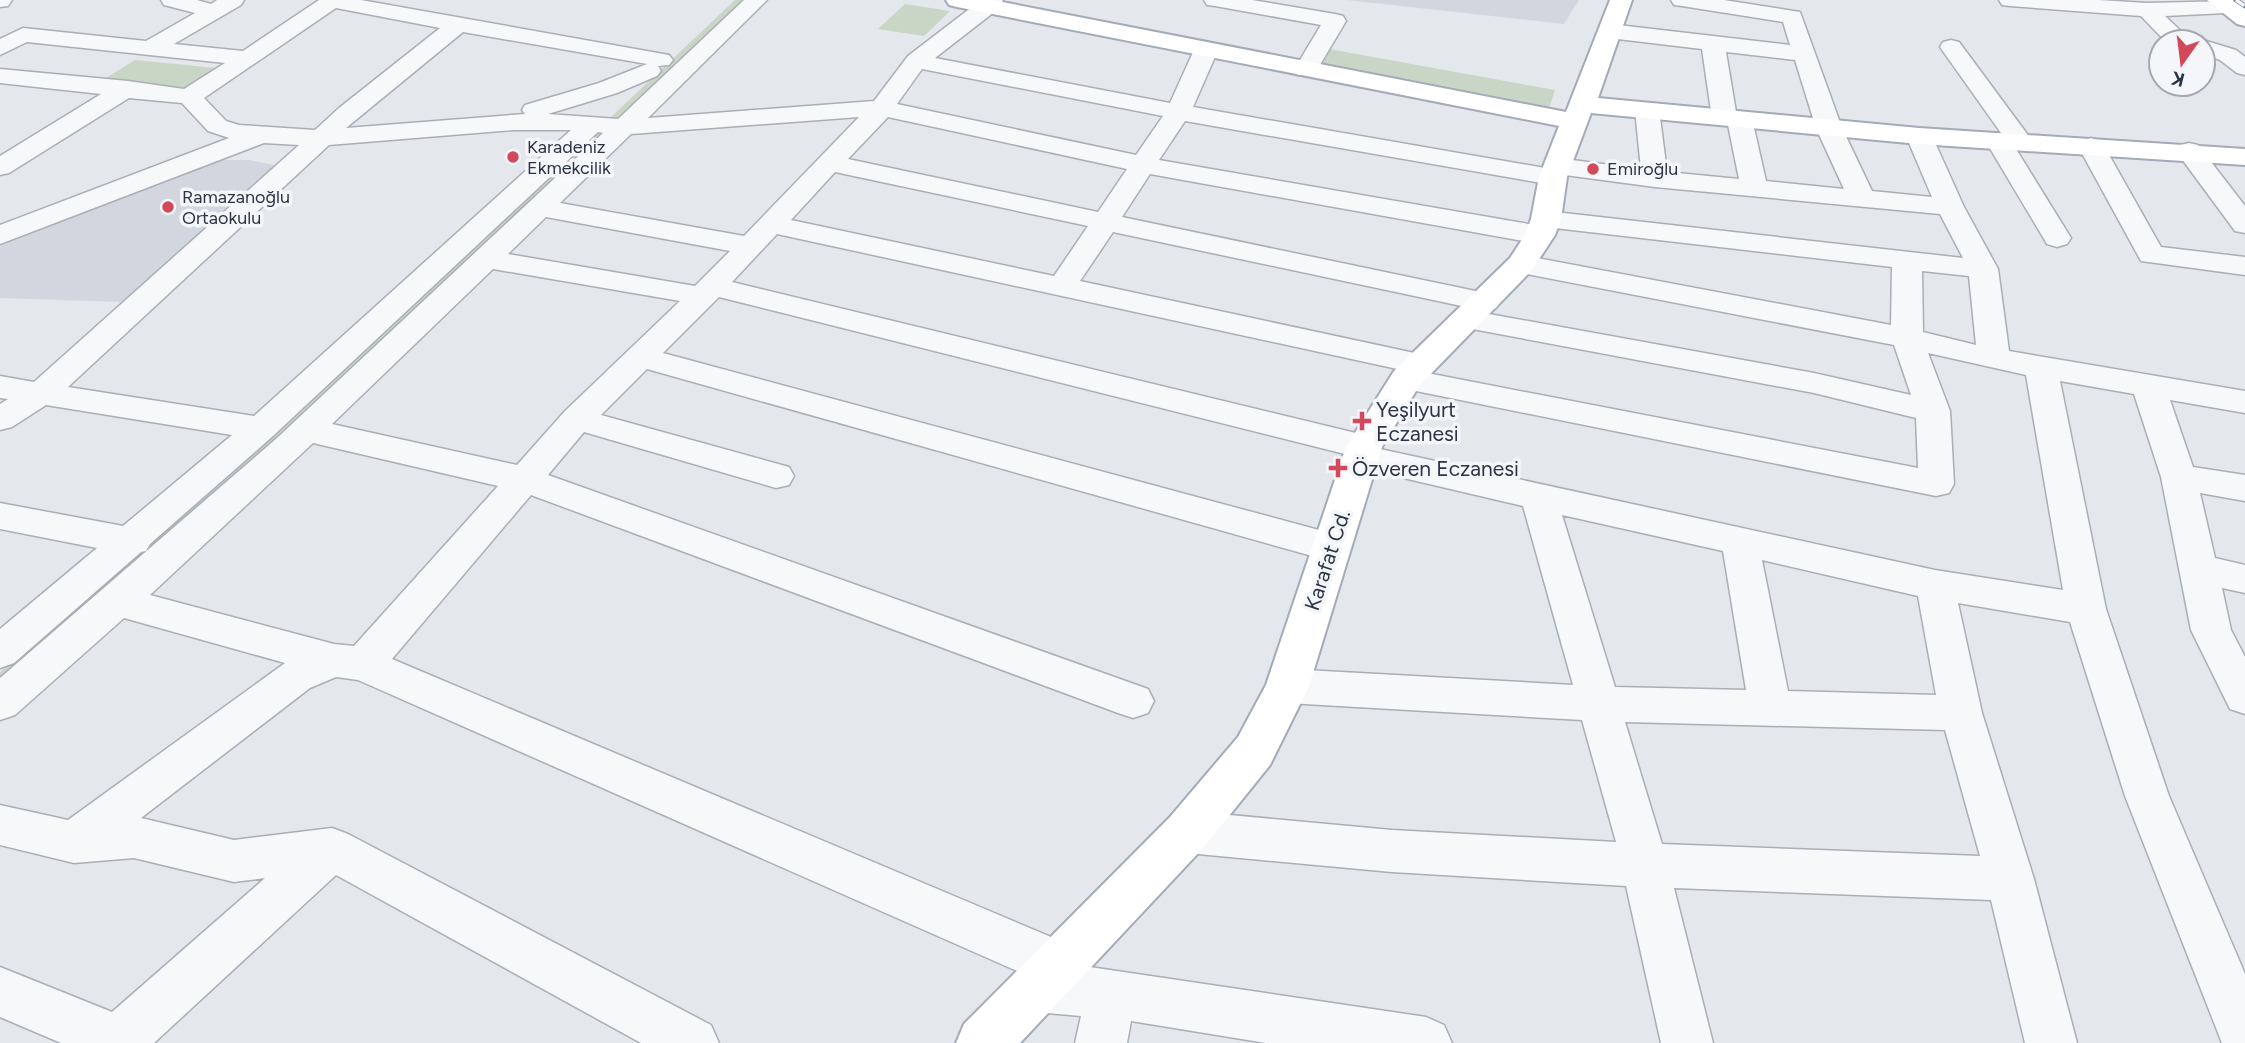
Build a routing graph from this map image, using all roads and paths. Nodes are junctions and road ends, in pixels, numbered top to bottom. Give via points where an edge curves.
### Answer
1 (172, 0) edge
2 (727, 0) edge
3 (756, 0) edge
4 (957, 0) edge
5 (1215, 0) edge
6 (1682, 0) edge
7 (2010, 0) edge
8 (333, 1) edge
9 (991, 2) edge
10 (2222, 3) edge
11 (223, 5) edge
12 (2147, 10) junction
13 (1615, 16) edge
14 (54, 18) dead end
15 (2245, 19) edge
16 (458, 24) junction
17 (2165, 28) edge
18 (23, 35) junction
19 (1713, 43) junction
20 (1951, 47) dead end
21 (0, 48) edge
22 (150, 48) junction
23 (1206, 50) junction
24 (2217, 52) edge
25 (1804, 54) junction
26 (247, 58) junction
27 (2239, 60) edge
28 (916, 61) junction
29 (655, 66) junction
30 (1306, 70) junction
31 (0, 76) edge
32 (27, 79) junction
33 (128, 88) junction
34 (0, 95) edge
35 (189, 97) junction
36 (882, 108) junction
37 (1647, 110) junction
38 (1178, 112) junction
39 (1578, 112) junction
40 (1731, 118) junction
41 (608, 125) junction
42 (472, 126) junction
43 (1829, 128) junction
44 (258, 136) junction
45 (1919, 136) junction
46 (322, 138) junction
47 (2009, 141) junction
48 (2091, 146) junction
49 (564, 150) junction
50 (2189, 151) junction
51 (2245, 157) edge
52 (829, 163) junction
53 (1145, 165) junction
54 (0, 167) edge
55 (1555, 171) junction
56 (1655, 179) junction
57 (1754, 188) junction
58 (1862, 199) junction
59 (541, 208) junction
60 (1950, 208) junction
61 (1105, 221) junction
62 (2245, 225) edge
63 (0, 235) edge
64 (761, 235) junction
65 (2057, 238) dead end
66 (1536, 239) junction
67 (486, 259) junction
68 (1907, 260) junction
69 (2245, 266) edge
70 (1983, 269) junction
71 (1061, 288) junction
72 (707, 291) junction
73 (1476, 311) junction
74 (1908, 338) junction
75 (640, 357) junction
76 (1994, 359) junction
77 (2041, 367) junction
78 (1414, 371) junction
79 (2148, 385) junction
80 (0, 387) edge
81 (41, 393) junction
82 (2245, 402) edge
83 (1933, 411) junction
84 (0, 419) edge
85 (578, 419) junction
86 (261, 428) junction
87 (306, 429) junction
88 (1362, 452) junction
89 (776, 476) dead end
90 (2179, 477) junction
91 (523, 479) junction
92 (2245, 488) edge
93 (1539, 497) junction
94 (0, 516) edge
95 (133, 541) junction
96 (1740, 542) junction
97 (1330, 547) junction
98 (2199, 569) junction
99 (2245, 579) edge
100 (1935, 585) junction
101 (120, 602) junction
102 (2086, 608) junction
103 (0, 652) edge
104 (349, 662) junction
105 (1287, 686) junction
106 (2245, 697) edge
107 (1133, 701) dead end
108 (0, 703) edge
109 (1597, 704) junction
110 (1770, 709) junction
111 (1962, 713) junction
112 (0, 825) edge
113 (1187, 832) junction
114 (74, 842) junction
115 (332, 849) junction
116 (1645, 864) junction
117 (2010, 879) junction
118 (1047, 976) junction
119 (0, 992) edge
120 (1112, 993) junction
121 (1291, 1032) edge
122 (2245, 1035) edge
123 (119, 1042) edge
124 (693, 1043) edge
125 (983, 1043) edge
126 (1101, 1043) edge
127 (1426, 1043) edge
128 (1687, 1043) edge
129 (2052, 1043) edge

1 - 11 street
2 - 29 street
3 - 41 street
4 - 9 main road
5 - 30 street via 1335,20
6 - 25 street via 1792,17
7 - 12 street
8 - 16 street
8 - 26 street
9 - 23 main road
9 - 28 street
10 - 12 street
10 - 15 main road
11 - 22 street
12 - 17 street
13 - 19 street
13 - 39 main road
14 - 18 street
16 - 29 street
16 - 46 street
18 - 21 street
18 - 22 street
19 - 25 street
19 - 40 street
20 - 47 street
22 - 26 street
23 - 30 main road
23 - 38 street
24 - 27 street
25 - 43 street
26 - 35 street
28 - 36 street
28 - 38 street
29 - 41 street
29 - 42 street via 608,88
30 - 39 main road
31 - 32 street
32 - 33 street
32 - 34 street
33 - 35 street
33 - 54 street
35 - 44 street via 217,126
36 - 41 street
36 - 52 street
36 - 53 street
37 - 39 main road
37 - 40 main road
37 - 56 street
38 - 53 street
38 - 55 street
39 - 55 main road
40 - 43 main road
40 - 57 street
41 - 42 street via 560,121
41 - 49 street
41 - 59 street
42 - 46 street
42 - 49 street via 547,134
43 - 45 main road
43 - 58 street
44 - 46 street
44 - 63 street
45 - 47 main road
45 - 60 street
46 - 81 street
47 - 48 main road
47 - 65 street
48 - 50 main road
48 - 69 street via 2151,255
49 - 86 street
50 - 51 main road
50 - 62 street
52 - 61 street
52 - 64 street
53 - 61 street
53 - 66 street
55 - 56 street
55 - 66 main road
56 - 57 street
57 - 58 street
58 - 60 street
59 - 64 street
59 - 67 street
60 - 70 street
61 - 71 street
61 - 73 street
64 - 71 street
64 - 72 street
66 - 68 street
66 - 73 main road, Karafat Cd.
66 - 74 street
67 - 72 street
67 - 87 street
68 - 70 street
68 - 74 street
70 - 76 street
71 - 78 street
72 - 75 street
72 - 88 street
73 - 78 main road, Karafat Cd.
73 - 83 street
74 - 76 street
74 - 83 street
75 - 85 street
75 - 97 street
76 - 77 street
77 - 79 street
77 - 102 street
78 - 83 street via 1936,484
78 - 88 main road, Karafat Cd.
79 - 82 street
79 - 90 street
80 - 81 street
81 - 84 street
81 - 86 street
85 - 89 street
85 - 91 street
86 - 95 street
87 - 91 street
87 - 101 street
88 - 93 street
88 - 97 main road, Karafat Cd.
90 - 92 street
90 - 98 street
91 - 104 street
91 - 107 street
93 - 96 street
93 - 109 street
94 - 95 street
95 - 103 street
96 - 100 street
96 - 110 street
97 - 105 main road, Karafat Cd.
98 - 99 street
98 - 106 street via 2211,629
100 - 102 street
100 - 111 street
101 - 104 street
101 - 108 street
102 - 122 street via 2147,796
104 - 114 street via 295,676
104 - 118 street
105 - 109 street
105 - 113 main road, Karafat Cd. via 1254,751
109 - 110 street
109 - 116 street
110 - 111 street
111 - 117 street
112 - 114 street
113 - 116 street via 1286,843
113 - 118 main road, Karafat Cd.
114 - 115 street via 134,837 234,861
115 - 123 street
115 - 124 street
116 - 117 street
116 - 128 street
117 - 129 street
118 - 120 street
118 - 125 main road, Karafat Cd.
119 - 123 street
120 - 121 street
120 - 126 street
121 - 127 street

